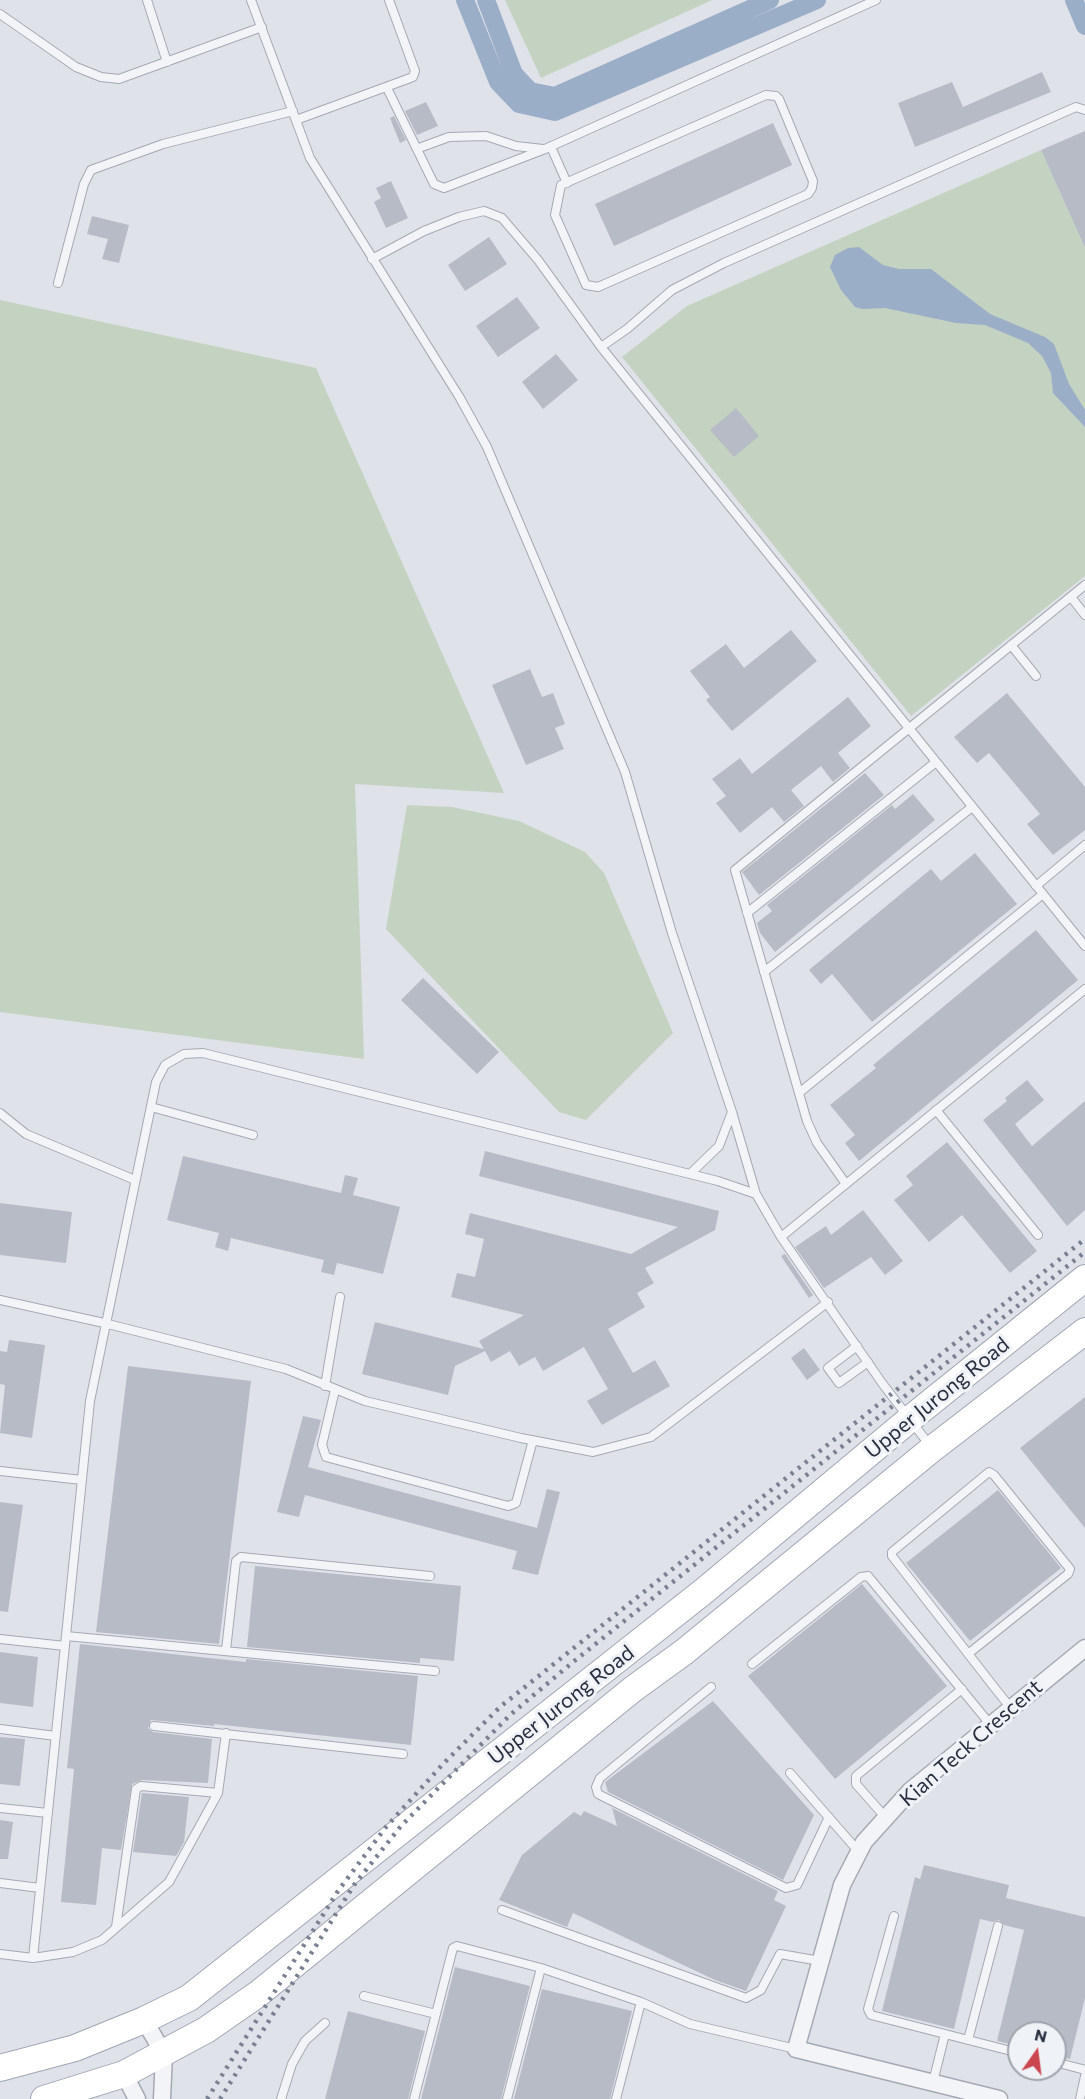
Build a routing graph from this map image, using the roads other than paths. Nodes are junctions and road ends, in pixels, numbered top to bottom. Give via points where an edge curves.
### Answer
1 (147, 0) edge
2 (251, 0) edge
3 (389, 0) edge
4 (876, 0) edge
5 (0, 14) edge
6 (262, 27) junction
7 (166, 62) junction
8 (387, 88) junction
9 (1085, 110) edge
10 (294, 115) junction
11 (419, 148) junction
12 (548, 148) junction
13 (567, 183) junction
14 (372, 259) junction
15 (58, 283) dead end
16 (601, 347) junction
17 (1085, 585) edge
18 (1071, 597) junction
19 (1085, 615) edge
20 (1011, 645) junction
21 (1036, 676) dead end
22 (909, 728) junction
23 (936, 762) junction
24 (972, 807) junction
25 (1085, 845) edge
26 (1036, 886) junction
27 (1043, 894) junction
28 (747, 913) junction
29 (1085, 946) edge
30 (764, 972) junction
31 (1085, 989) edge
32 (800, 1093) junction
33 (151, 1107) junction
34 (936, 1110) junction
35 (732, 1112) junction
36 (0, 1113) edge
37 (253, 1135) dead end
38 (690, 1174) junction
39 (135, 1180) junction
40 (846, 1184) junction
41 (756, 1194) junction
42 (1038, 1235) dead end
43 (781, 1237) junction
44 (1085, 1278) edge
45 (340, 1297) dead end
46 (0, 1300) edge
47 (828, 1302) junction
48 (104, 1323) junction
49 (1085, 1331) edge
50 (857, 1346) junction
51 (868, 1362) junction
52 (325, 1386) junction
53 (335, 1390) junction
54 (910, 1419) junction
55 (533, 1440) junction
56 (932, 1449) junction
57 (0, 1471) edge
58 (82, 1480) junction
59 (430, 1576) dead end
60 (66, 1636) junction
61 (0, 1639) edge
62 (65, 1646) junction
63 (1085, 1648) edge
64 (226, 1650) junction
65 (968, 1653) junction
66 (752, 1664) dead end
67 (435, 1671) dead end
68 (711, 1687) dead end
69 (962, 1689) junction
70 (1010, 1707) junction
71 (990, 1724) junction
72 (154, 1726) dead end
73 (0, 1730) edge
74 (226, 1733) junction
75 (56, 1736) junction
76 (403, 1754) dead end
77 (790, 1773) dead end
78 (218, 1793) junction
79 (0, 1808) edge
80 (48, 1813) junction
81 (829, 1817) junction
82 (886, 1818) junction
83 (859, 1852) junction
84 (0, 1883) edge
85 (40, 1888) junction
86 (502, 1910) dead end
87 (894, 1916) dead end
88 (998, 1926) dead end
89 (116, 1927) junction
90 (0, 1954) edge
91 (33, 1958) junction
92 (820, 1962) junction
93 (541, 1968) junction
94 (364, 1996) dead end
95 (641, 2002) junction
96 (436, 2014) junction
97 (144, 2020) junction
98 (325, 2023) dead end
99 (945, 2034) junction
100 (968, 2040) junction
101 (796, 2049) junction
102 (1007, 2050) edge
103 (164, 2054) junction
104 (1067, 2065) edge
105 (0, 2068) edge
106 (1085, 2070) edge
107 (124, 2074) junction
108 (1085, 2076) edge
109 (933, 2082) junction
110 (44, 2099) edge
111 (137, 2099) edge
112 (162, 2099) edge
113 (281, 2099) edge
114 (414, 2099) edge
115 (507, 2099) edge
116 (616, 2099) edge
117 (999, 2099) edge
118 (1080, 2099) edge

1 - 7 lane
2 - 6 lane
3 - 8 lane via 415,71 413,77
4 - 12 lane
5 - 7 lane via 76,67 101,77 119,79
6 - 7 lane
6 - 10 lane
8 - 10 lane
8 - 11 lane
9 - 16 lane via 1076,107 724,263 672,290
10 - 14 lane via 310,158
10 - 15 lane via 163,144 91,170 84,183
11 - 12 lane via 449,137 486,136 516,146
11 - 12 lane via 434,184 444,188
12 - 13 lane
13 - 13 lane via 771,94 779,99 813,180 808,194 598,287 584,283 555,214 559,189
14 - 16 lane via 424,231 484,211 502,218
14 - 35 lane via 487,447 620,761
16 - 22 lane
17 - 18 lane
18 - 19 lane
18 - 20 lane
20 - 21 lane
20 - 22 lane
22 - 23 lane
22 - 28 lane via 738,866 734,873
23 - 24 lane
23 - 28 lane
24 - 26 lane
24 - 30 lane
25 - 26 lane
26 - 27 lane
27 - 29 lane
27 - 32 lane
28 - 30 lane
30 - 32 lane
31 - 34 lane
32 - 40 lane via 813,1137
33 - 37 lane
33 - 38 lane via 156,1082 165,1065 184,1054 203,1053
33 - 39 lane
34 - 40 lane
34 - 42 lane
35 - 38 lane via 719,1146
35 - 41 lane
36 - 39 lane via 26,1134
38 - 41 lane
39 - 48 lane
40 - 43 lane
41 - 43 lane
43 - 47 lane
44 - 54 main road, Upper Jurong Road
45 - 52 lane
46 - 48 lane
47 - 50 lane
47 - 55 lane via 651,1437 593,1452
48 - 52 lane via 286,1369
48 - 58 lane via 90,1401
49 - 56 main road, Upper Jurong Road
50 - 51 lane
50 - 51 lane via 828,1368 839,1383
51 - 54 lane
52 - 53 lane
53 - 55 lane via 365,1401
53 - 55 lane via 322,1445 326,1457 508,1506 516,1503
54 - 56 lane
54 - 97 main road, Upper Jurong Road via 705,1591 234,1964 189,1998
56 - 103 main road, Upper Jurong Road via 258,1994
57 - 58 lane
58 - 60 lane
59 - 64 lane via 244,1556 236,1561
60 - 62 lane
60 - 64 lane
61 - 62 lane
62 - 75 lane
63 - 70 street, Kian Teck Crescent
64 - 67 lane
65 - 65 lane via 892,1552 989,1473 1070,1569
65 - 70 lane
66 - 69 lane via 861,1577 868,1576
68 - 81 lane via 600,1778 598,1794 786,1888 797,1885
69 - 71 lane
69 - 82 lane via 856,1776 856,1784
70 - 71 street, Kian Teck Crescent
71 - 82 street, Kian Teck Crescent via 909,1791
72 - 74 lane
73 - 75 lane
74 - 76 lane
74 - 78 lane
75 - 80 lane
77 - 81 lane
78 - 89 lane via 169,1882
78 - 89 lane via 141,1786 136,1789
79 - 80 lane
80 - 85 lane
81 - 83 lane
82 - 83 street, Kian Teck Crescent
83 - 92 street, Kian Teck Crescent via 842,1885
84 - 85 lane
85 - 91 lane
86 - 92 lane via 746,1998 761,1990 780,1954
87 - 99 lane via 869,2012 874,2017
88 - 100 lane
89 - 91 lane via 102,1940 73,1952
90 - 91 lane
92 - 101 street, Kian Teck Crescent
93 - 95 lane
93 - 96 lane via 457,1946 453,1948
93 - 115 lane
94 - 96 lane
95 - 101 lane via 690,2024
95 - 116 lane
96 - 114 lane
97 - 103 street
97 - 105 main road, Upper Jurong Road via 75,2048
98 - 113 lane via 305,2041 292,2064
99 - 100 lane
99 - 109 lane
100 - 102 lane
101 - 109 street
103 - 107 main road, Upper Jurong Road
103 - 112 street
104 - 106 lane
107 - 110 main road, Upper Jurong Road
107 - 111 street
108 - 118 lane
109 - 117 street

